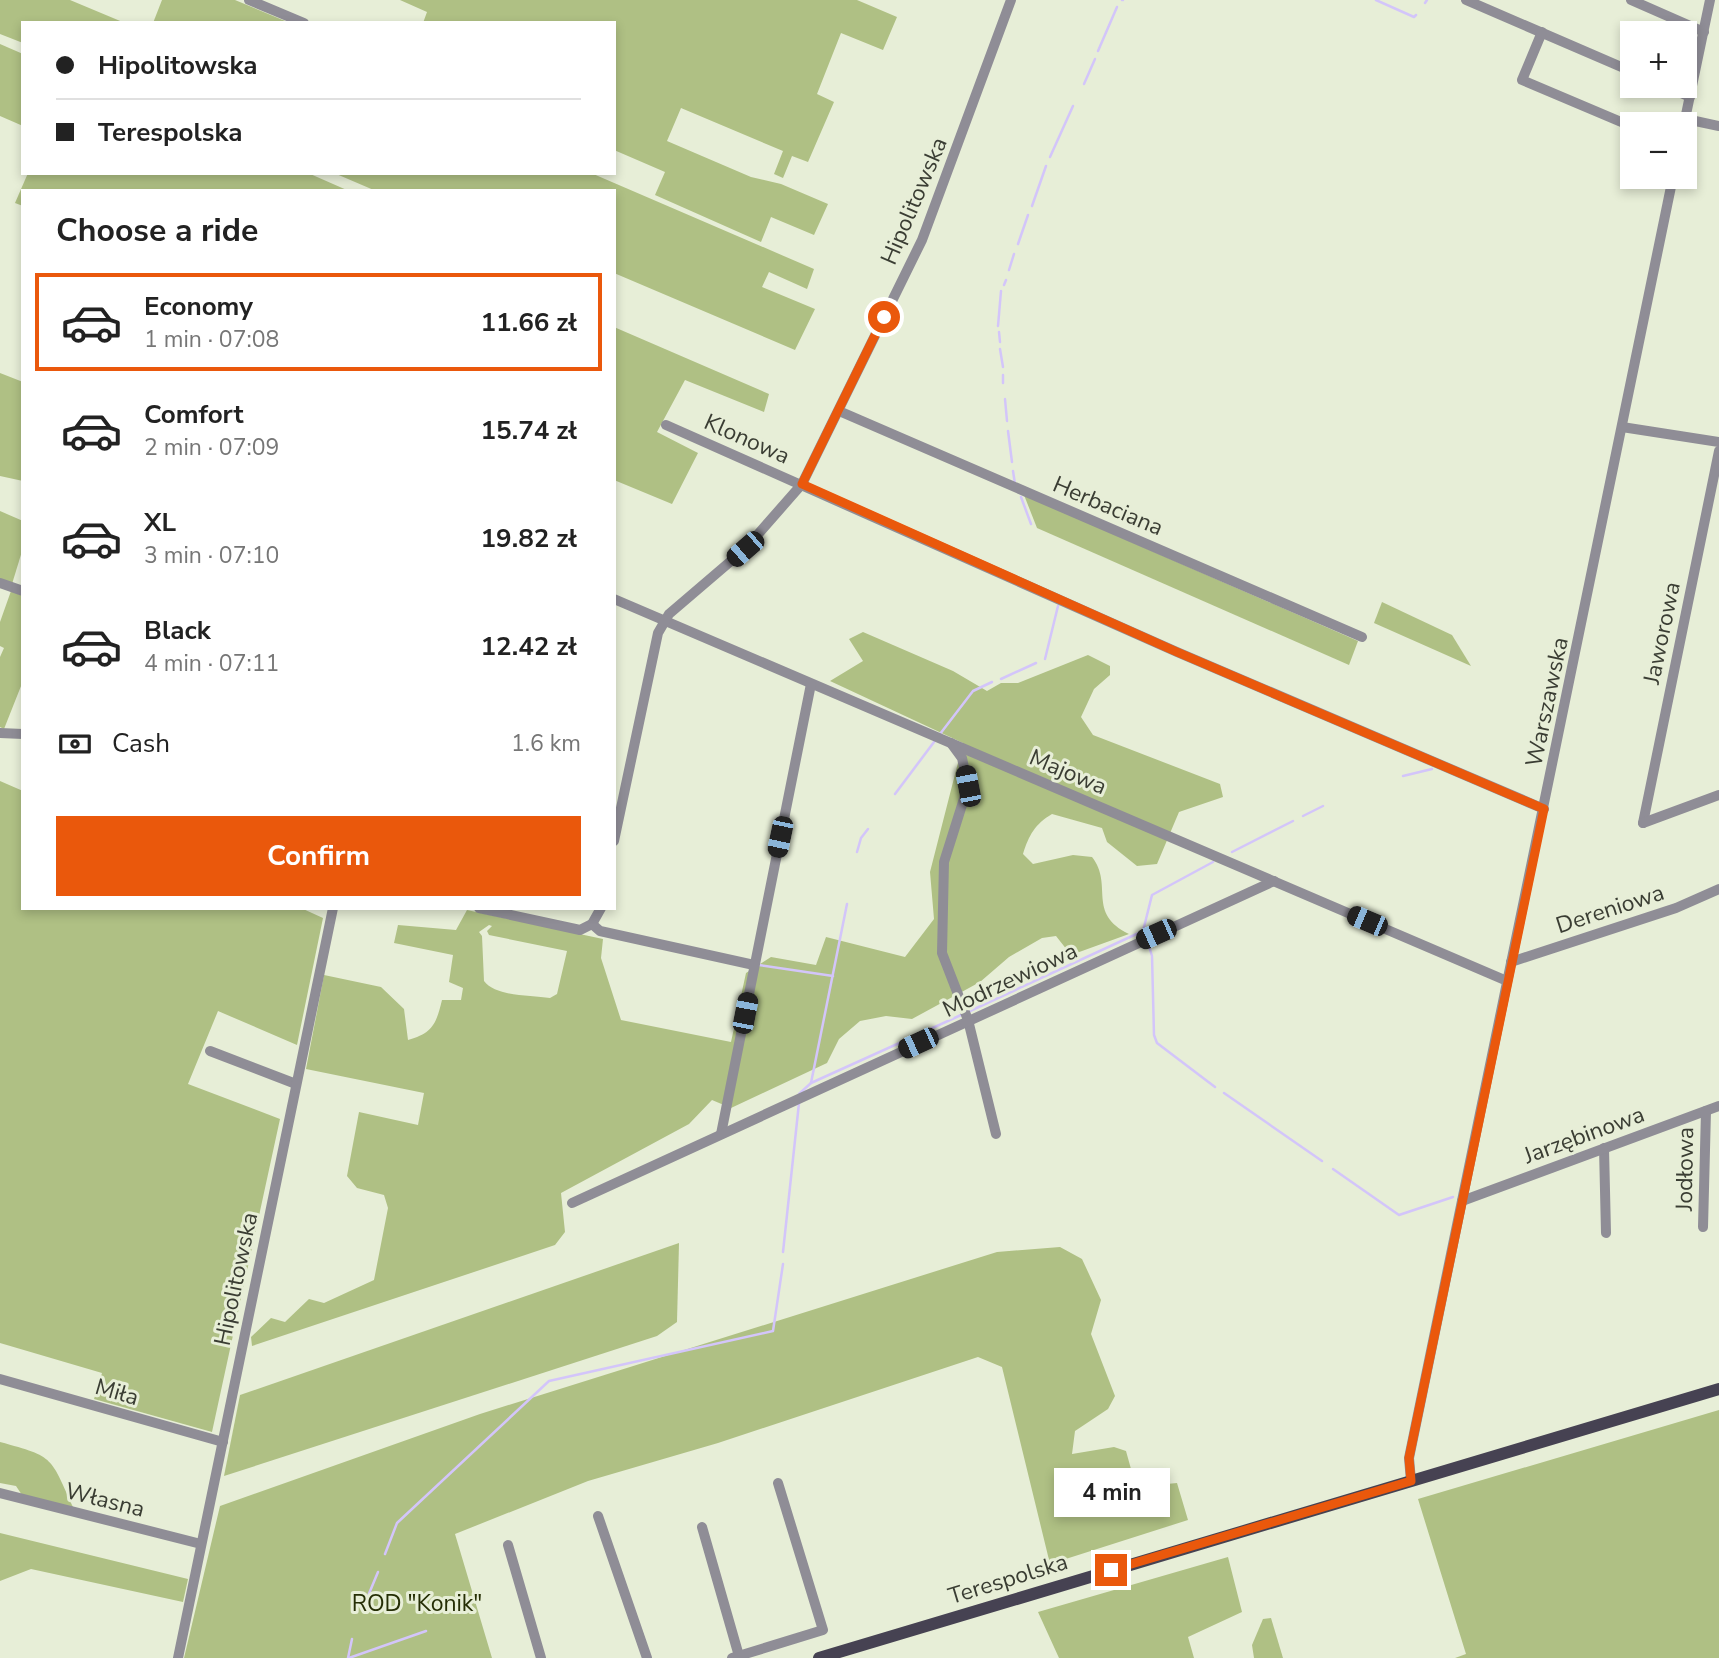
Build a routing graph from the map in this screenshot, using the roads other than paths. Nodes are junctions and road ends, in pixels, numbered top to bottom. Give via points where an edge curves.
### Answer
1 (249, 0) edge
2 (1011, 0) edge
3 (1466, 0) edge
4 (1631, 0) edge
5 (1710, 0) edge
6 (299, 21) edge
7 (1704, 32) junction
8 (1542, 33) junction
9 (1697, 64) edge
10 (1620, 66) edge
11 (1620, 121) edge
12 (1697, 124) edge
13 (1719, 127) edge
14 (1671, 189) edge
15 (839, 411) junction
16 (666, 425) dead end
17 (1622, 427) junction
18 (1719, 442) edge
19 (1719, 451) edge
20 (802, 484) junction
21 (0, 583) edge
22 (21, 590) edge
23 (616, 600) edge
24 (664, 621) junction
25 (1362, 637) dead end
26 (811, 684) junction
27 (0, 733) edge
28 (21, 734) edge
29 (950, 742) junction
30 (1719, 795) edge
31 (1544, 809) junction
32 (616, 831) edge
33 (1274, 881) junction
34 (1719, 889) edge
35 (333, 910) edge
36 (488, 910) edge
37 (600, 910) edge
38 (592, 924) junction
39 (1511, 962) junction
40 (754, 965) junction
41 (1507, 981) junction
42 (968, 1020) junction
43 (210, 1051) dead end
44 (296, 1084) junction
45 (1719, 1106) edge
46 (1706, 1111) junction
47 (721, 1134) junction
48 (996, 1134) dead end
49 (1604, 1148) junction
50 (1462, 1201) junction
51 (572, 1203) dead end
52 (1703, 1227) dead end
53 (1606, 1233) dead end
54 (0, 1379) edge
55 (1719, 1389) edge
56 (223, 1442) junction
57 (1411, 1481) junction
58 (778, 1483) dead end
59 (0, 1493) edge
60 (598, 1516) dead end
61 (702, 1527) dead end
62 (201, 1544) junction
63 (508, 1545) dead end
64 (735, 1657) edge
65 (178, 1658) edge
66 (541, 1658) edge
67 (647, 1658) edge
68 (819, 1658) edge

1 - 6 street
2 - 15 street, Hipolitowska via 922,240
3 - 8 street
4 - 7 street
5 - 7 street
7 - 9 street
8 - 10 street
8 - 11 street via 1522,80
12 - 13 street
14 - 17 street, Warszawska
15 - 20 street, Hipolitowska
15 - 25 street, Herbaciana
16 - 20 street, Klonowa
17 - 18 street
17 - 31 street, Warszawska
19 - 30 street, Jaworowa via 1643,823
20 - 24 street, Hipolitowska via 745,549
20 - 31 street, Klonowa
21 - 22 street
23 - 24 street, Majowa
24 - 26 street, Majowa
24 - 32 street, Hipolitowska via 653,645
26 - 29 street, Majowa
26 - 40 street
27 - 28 street
29 - 33 street, Majowa
29 - 42 street via 962,758 968,786 944,862 942,953
31 - 39 street, Warszawska
33 - 41 street, Majowa
33 - 42 street, Modrzewiowa
34 - 39 street, Dereniowa via 1676,908
35 - 44 street, Hipolitowska
36 - 38 street via 580,930
37 - 38 street
38 - 40 street via 600,931
39 - 41 street, Warszawska
40 - 47 street
41 - 50 street, Warszawska
42 - 47 street, Modrzewiowa
42 - 48 street
43 - 44 street
44 - 56 street, Hipolitowska
45 - 46 street, Jarzębinowa
46 - 49 street, Jarzębinowa
46 - 52 street, Jodłowa
47 - 51 street, Modrzewiowa
49 - 50 street, Jarzębinowa
49 - 53 street
50 - 57 street, Warszawska via 1408,1465
54 - 56 street, Miła
55 - 57 main road, Terespolska
56 - 62 street, Hipolitowska
57 - 68 main road, Terespolska
58 - 64 street via 822,1630
59 - 62 street, Własna
60 - 67 street
61 - 64 street
62 - 65 street, Hipolitowska
63 - 66 street

